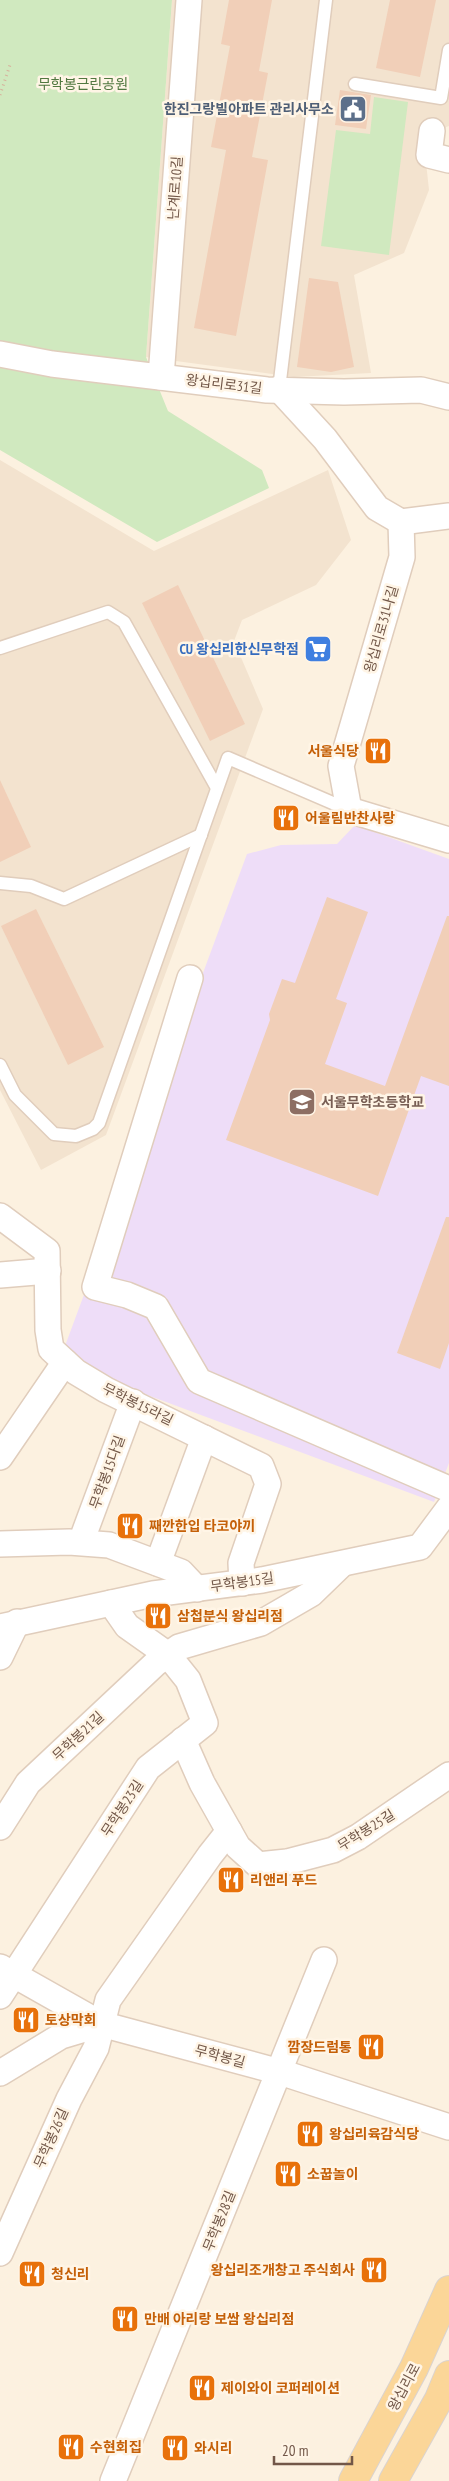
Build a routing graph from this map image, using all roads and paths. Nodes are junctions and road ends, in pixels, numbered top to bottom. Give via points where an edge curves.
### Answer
1 (189, 0) edge
2 (326, 0) edge
3 (449, 50) edge
4 (11, 62) dead end
5 (355, 84) dead end
6 (0, 95) edge
7 (432, 131) dead end
8 (449, 160) edge
9 (0, 354) edge
10 (162, 377) junction
11 (280, 389) junction
12 (449, 397) edge
13 (449, 516) edge
14 (401, 522) junction
15 (0, 648) edge
16 (217, 788) junction
17 (349, 810) junction
18 (201, 835) junction
19 (449, 840) edge
20 (0, 883) edge
21 (190, 978) dead end
22 (0, 1065) edge
23 (0, 1216) edge
24 (48, 1271) junction
25 (0, 1275) edge
26 (65, 1362) junction
27 (133, 1402) junction
28 (204, 1438) junction
29 (0, 1457) edge
30 (449, 1489) edge
31 (449, 1508) edge
32 (449, 1541) edge
33 (81, 1542) junction
34 (0, 1544) edge
35 (420, 1547) junction
36 (158, 1563) junction
37 (342, 1564) junction
38 (242, 1583) junction
39 (197, 1588) junction
40 (111, 1603) junction
41 (8, 1625) edge
42 (168, 1655) junction
43 (0, 1657) edge
44 (183, 1740) junction
45 (449, 1775) edge
46 (0, 1827) edge
47 (229, 1831) junction
48 (324, 1960) dead end
49 (7, 1971) edge
50 (0, 1996) edge
51 (101, 2024) junction
52 (280, 2072) junction
53 (0, 2073) edge
54 (449, 2128) edge
55 (0, 2253) edge
56 (449, 2290) edge
57 (449, 2375) edge
58 (113, 2481) edge
59 (353, 2481) edge
60 (393, 2481) edge

1 - 10 street, 난계로10길
2 - 11 lane
3 - 5 lane via 441,98
4 - 6 path
7 - 8 street via 429,155
9 - 10 street, 왕십리로31길 via 52,364
10 - 11 street, 왕십리로31길
11 - 12 street, 왕십리로31길 via 344,392 422,390
11 - 14 street via 326,439 377,508
13 - 14 street
14 - 17 street, 왕십리로31나길 via 402,557 341,766
15 - 16 lane via 108,612 124,622
16 - 17 lane via 228,758
16 - 18 lane
17 - 19 street
18 - 20 lane via 64,899 31,886
18 - 22 lane via 99,1123 76,1136 54,1134 15,1095
21 - 30 street via 95,1287 156,1307 199,1381
23 - 24 street, 무학봉15라길 via 47,1251
24 - 25 street
24 - 26 street, 무학봉15라길 via 51,1349
26 - 27 street, 무학봉15라길 via 76,1372
26 - 29 street
27 - 28 street, 무학봉15라길
27 - 33 street, 무학봉15다길
28 - 36 street
28 - 38 street, 무학봉15라길 via 261,1466 268,1484 241,1563
31 - 35 street
32 - 35 street
33 - 34 street
33 - 36 street via 109,1545
35 - 37 street, 무학봉15길
36 - 39 street via 181,1572
37 - 38 street, 무학봉15길
37 - 42 street, 무학봉21길 via 311,1594 261,1623 179,1647
38 - 39 street, 무학봉15길
39 - 40 street, 무학봉15길
40 - 41 street, 무학봉15길
40 - 42 street via 127,1626
41 - 43 street, 무학봉15길
42 - 44 street, 무학봉23길 via 188,1680 205,1723
42 - 46 street, 무학봉21길 via 28,1783
44 - 47 street, 무학봉25길
44 - 49 street, 무학봉23길 via 148,1768
45 - 47 street, 무학봉25길 via 358,1837 333,1850 287,1862 258,1865 238,1847
47 - 51 street via 108,2000
48 - 52 street, 무학봉28길
49 - 50 street, 무학봉23길
49 - 51 street, 무학봉길
51 - 52 street, 무학봉길
51 - 53 street via 61,2036
51 - 55 street, 무학봉26길 via 96,2048 69,2099
52 - 54 street, 무학봉길
52 - 58 street, 무학봉28길
56 - 59 main road, 왕십리로 via 414,2368
57 - 60 main road

